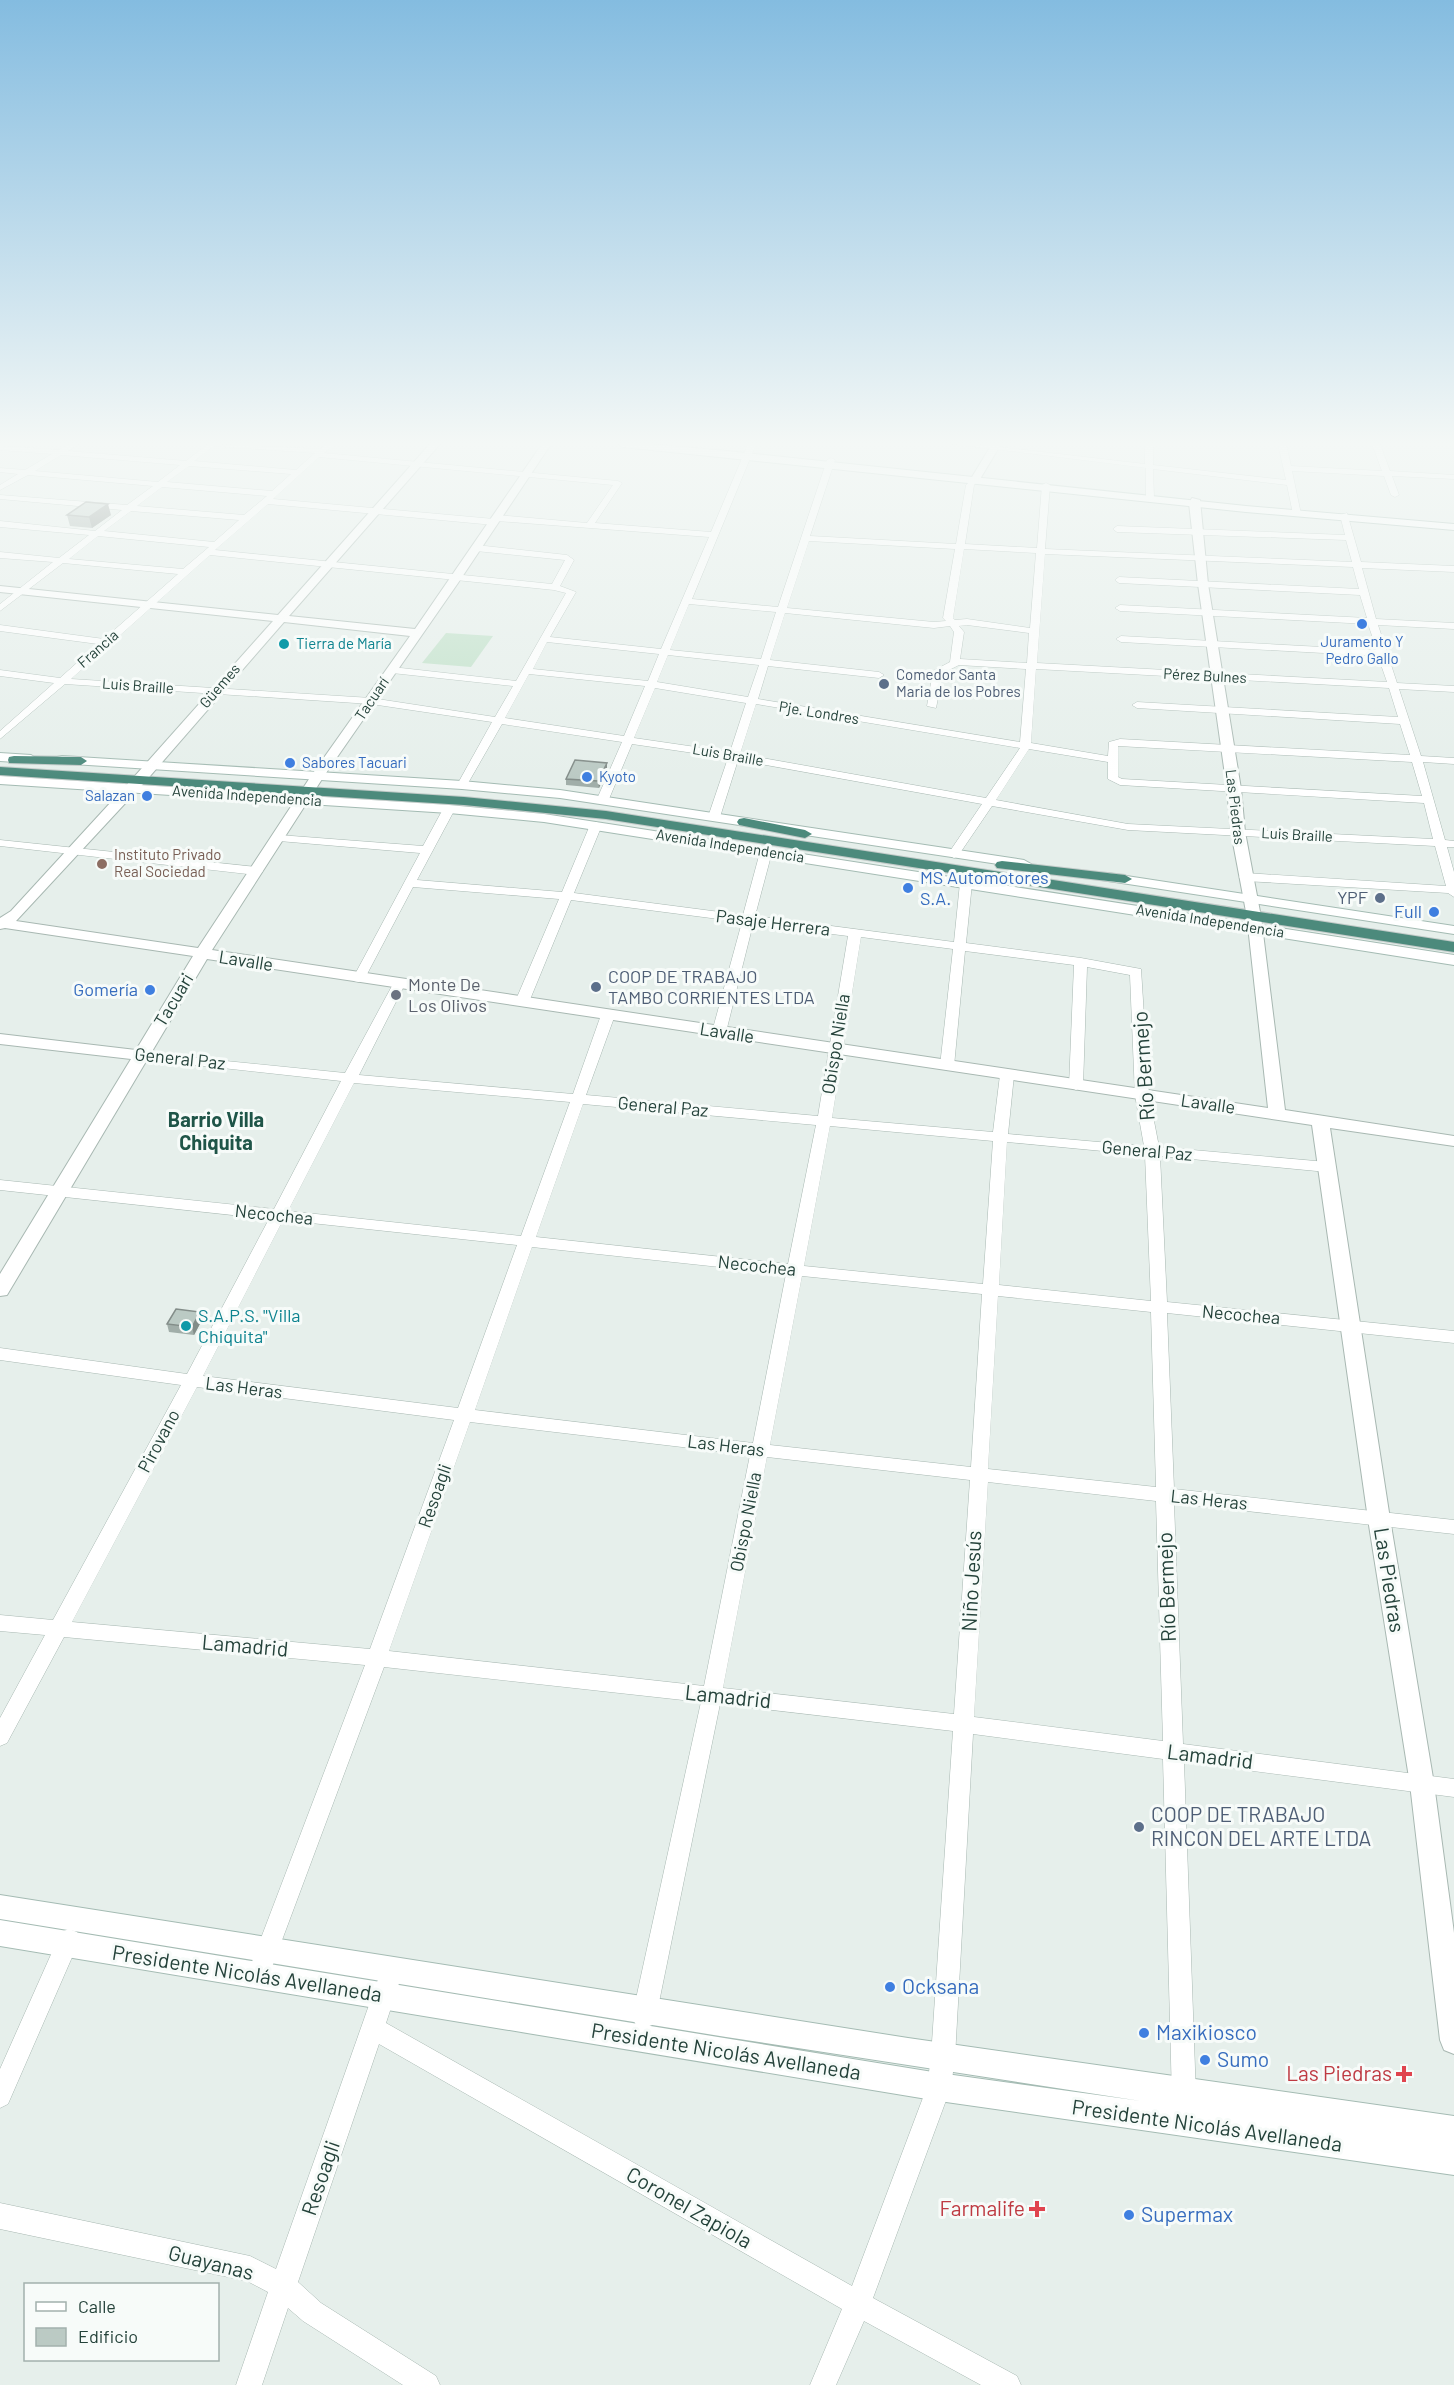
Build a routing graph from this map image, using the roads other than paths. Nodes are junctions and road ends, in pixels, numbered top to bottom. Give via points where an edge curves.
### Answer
1 (3, 555) edge
2 (67, 555) edge
3 (205, 555) edge
4 (242, 555) edge
5 (336, 555) edge
6 (471, 555) edge
7 (554, 555) edge
8 (707, 555) edge
9 (799, 555) edge
10 (959, 555) edge
11 (1040, 555) edge
12 (1138, 555) edge
13 (1354, 555) edge
14 (1200, 558) junction
15 (60, 561) junction
16 (328, 564) junction
17 (1356, 564) junction
18 (1454, 569) edge
19 (187, 572) junction
20 (457, 577) junction
21 (1119, 580) dead end
22 (1203, 584) junction
23 (555, 587) junction
24 (0, 589) edge
25 (21, 591) junction
26 (1365, 592) junction
27 (687, 601) junction
28 (149, 604) junction
29 (0, 608) edge
30 (1120, 608) dead end
31 (782, 610) junction
32 (1208, 613) junction
33 (279, 618) junction
34 (1372, 621) junction
35 (950, 623) junction
36 (1454, 626) edge
37 (0, 628) edge
38 (1034, 631) junction
39 (417, 633) junction
40 (544, 639) junction
41 (1121, 639) dead end
42 (106, 642) junction
43 (1212, 644) junction
44 (664, 651) junction
45 (1383, 653) junction
46 (765, 662) junction
47 (956, 662) junction
48 (1032, 666) junction
49 (392, 670) junction
50 (525, 672) junction
51 (0, 673) edge
52 (879, 675) dead end
53 (1217, 676) junction
54 (62, 681) junction
55 (518, 684) junction
56 (650, 684) junction
57 (1393, 686) junction
58 (1454, 689) edge
59 (215, 692) junction
60 (371, 701) junction
61 (752, 702) junction
62 (1137, 705) dead end
63 (932, 706) dead end
64 (1222, 710) junction
65 (499, 719) junction
66 (1405, 721) junction
67 (0, 722) edge
68 (14, 724) junction
69 (0, 736) edge
70 (629, 739) junction
71 (1025, 748) junction
72 (1228, 749) junction
73 (735, 756) junction
74 (0, 759) edge
75 (1417, 759) junction
76 (1113, 760) junction
77 (81, 761) joint
78 (1454, 761) edge
79 (0, 765) edge
80 (0, 771) edge
81 (140, 777) junction
82 (0, 780) edge
83 (74, 784) junction
84 (462, 785) junction
85 (311, 788) junction
86 (1234, 789) junction
87 (603, 799) junction
88 (1428, 800) junction
89 (990, 802) junction
90 (449, 809) junction
91 (714, 817) junction
92 (744, 822) junction
93 (596, 825) junction
94 (1238, 831) junction
95 (279, 838) junction
96 (0, 843) edge
97 (1440, 843) junction
98 (1454, 844) edge
99 (851, 846) junction
100 (427, 850) junction
101 (72, 852) junction
102 (766, 852) junction
103 (950, 860) junction
104 (257, 871) junction
105 (1245, 877) junction
106 (1125, 879) joint
107 (409, 883) junction
108 (966, 883) junction
109 (1454, 892) edge
110 (567, 896) junction
111 (1111, 905) junction
112 (1253, 913) junction
113 (747, 920) junction
114 (0, 924) edge
115 (1454, 930) edge
116 (855, 934) junction
117 (1454, 940) edge
118 (960, 947) junction
119 (1454, 947) edge
120 (202, 954) junction
121 (1454, 960) edge
122 (1081, 962) junction
123 (1136, 972) joint
124 (359, 978) junction
125 (399, 984) junction
126 (522, 1002) junction
127 (608, 1015) junction
128 (719, 1032) junction
129 (0, 1040) edge
130 (835, 1050) junction
131 (141, 1055) junction
132 (947, 1066) junction
133 (1007, 1075) junction
134 (349, 1078) junction
135 (1076, 1086) junction
136 (1142, 1095) junction
137 (579, 1099) junction
138 (1277, 1114) junction
139 (1320, 1120) junction
140 (824, 1121) junction
141 (1000, 1137) junction
142 (1454, 1141) edge
143 (1152, 1151) junction
144 (1327, 1167) junction
145 (0, 1185) edge
146 (61, 1192) junction
147 (276, 1216) junction
148 (525, 1241) junction
149 (795, 1270) junction
150 (0, 1290) edge
151 (991, 1290) junction
152 (1159, 1308) junction
153 (1352, 1326) junction
154 (1454, 1337) edge
155 (0, 1354) edge
156 (191, 1382) junction
157 (463, 1415) junction
158 (759, 1450) junction
159 (978, 1474) junction
160 (1164, 1496) junction
161 (1379, 1519) junction
162 (1454, 1527) edge
163 (0, 1623) edge
164 (58, 1629) junction
165 (377, 1658) junction
166 (712, 1695) junction
167 (964, 1724) junction
168 (0, 1737) edge
169 (1172, 1753) junction
170 (1422, 1784) junction
171 (1454, 1788) edge
172 (0, 1907) edge
173 (73, 1932) junction
174 (0, 1933) edge
175 (264, 1963) junction
176 (392, 1971) junction
177 (383, 1997) junction
178 (643, 2024) junction
179 (373, 2028) junction
180 (1454, 2040) edge
181 (943, 2057) junction
182 (939, 2087) junction
183 (0, 2097) edge
184 (1185, 2109) junction
185 (1454, 2131) edge
186 (1454, 2160) edge
187 (0, 2216) edge
188 (283, 2286) junction
189 (858, 2304) junction
190 (249, 2385) edge
191 (428, 2385) edge
192 (823, 2385) edge
193 (1008, 2385) edge

1 - 15 street
2 - 15 street
3 - 19 street, Francia
4 - 16 street
5 - 16 street, Güemes
6 - 20 street, Tacuarí
7 - 23 street via 570,560
8 - 27 street
9 - 31 street
10 - 35 street
11 - 38 street
12 - 14 street
13 - 17 street
14 - 17 street
14 - 22 street, Las Piedras
15 - 19 street
15 - 25 street
16 - 20 street
16 - 33 street, Güemes
17 - 18 street
17 - 26 street
19 - 28 street, Francia
20 - 23 street
20 - 39 street, Tacuarí
21 - 22 street
22 - 26 street
22 - 32 street, Las Piedras
23 - 40 street via 571,592
24 - 25 street
25 - 28 street
25 - 29 street
26 - 34 street
27 - 31 street
27 - 44 street
28 - 33 street
28 - 42 street, Francia
30 - 32 street
31 - 35 street via 934,625
31 - 46 street
32 - 34 street
32 - 43 street, Las Piedras
33 - 39 street
33 - 59 street, Güemes
34 - 36 street
34 - 45 street
35 - 38 street
35 - 47 street via 959,632
37 - 42 street
38 - 48 street
39 - 49 street, Tacuarí
40 - 44 street
40 - 50 street
41 - 43 street
42 - 54 street, Francia
43 - 45 street
43 - 53 street, Las Piedras
44 - 46 street
44 - 56 street
45 - 57 street
46 - 52 street
46 - 61 street
47 - 48 street, Pérez Bulnes
47 - 63 street via 938,671
48 - 53 street, Pérez Bulnes
48 - 71 street
49 - 55 street
49 - 60 street, Tacuarí
50 - 55 street
50 - 56 street, Pje. Londres
51 - 54 street, Luis Braille
53 - 57 street, Pérez Bulnes
53 - 64 street, Las Piedras
54 - 59 street, Luis Braille
54 - 68 street, Francia
55 - 65 street
56 - 61 street, Pje. Londres
56 - 70 street
57 - 58 street, Pérez Bulnes
57 - 66 street
59 - 60 street, Luis Braille
59 - 81 street, Güemes
60 - 65 street, Luis Braille
60 - 85 street, Tacuarí
61 - 71 street, Pje. Londres
61 - 73 street
62 - 64 street
64 - 66 street
64 - 72 street, Las Piedras
65 - 70 street, Luis Braille
65 - 84 street
66 - 75 street
67 - 68 street
68 - 69 street, Francia
70 - 73 street, Luis Braille
70 - 87 street
71 - 76 street, Pje. Londres
71 - 89 street
72 - 75 street
72 - 76 street via 1120,742 1113,744
72 - 86 street, Las Piedras
73 - 89 street, Luis Braille
73 - 91 street
74 - 77 highway
75 - 78 street
75 - 88 street
76 - 86 street via 1113,779 1120,782
77 - 81 street, Avenida Independencia
79 - 81 highway, Avenida Independencia
80 - 81 highway, Avenida Independencia
80 - 83 highway
81 - 83 street, Avenida Independencia
81 - 85 street, Avenida Independencia
81 - 85 highway, Avenida Independencia
81 - 101 street, Güemes
82 - 83 street, Avenida Independencia
84 - 85 street, Avenida Independencia
84 - 87 street, Avenida Independencia
85 - 90 street, Avenida Independencia
85 - 95 street, Tacuari
85 - 99 highway, Avenida Independencia via 587,807
85 - 103 highway, Avenida Independencia via 606,815
86 - 88 street
86 - 94 street, Las Piedras
87 - 91 street, Avenida Independencia
88 - 97 street
89 - 94 street, Luis Braille via 1128,826
89 - 103 street
90 - 93 street, Avenida Independencia
90 - 100 street
91 - 92 street, Avenida Independencia
92 - 99 highway
92 - 103 street, Avenida Independencia
93 - 102 street, Avenida Independencia
93 - 110 street
94 - 97 street, Luis Braille
94 - 105 street, Las Piedras
95 - 100 street
95 - 104 street, Tacuari
96 - 101 street
97 - 98 street, Luis Braille
97 - 109 street
99 - 103 highway, Avenida Independencia
100 - 107 street
101 - 104 street
101 - 114 street, Güemes via 16,914
102 - 108 street, Avenida Independencia
102 - 113 street
103 - 106 highway
103 - 111 highway
103 - 112 highway, Avenida Independencia
104 - 120 street, Tacuari
105 - 109 street
105 - 112 street, Las Piedras
106 - 112 street, Avenida Independencia
107 - 110 street, Pasaje Herrera
107 - 124 street
108 - 111 street, Avenida Independencia
108 - 118 street
110 - 113 street, Pasaje Herrera
110 - 126 street
111 - 112 street, Avenida Independencia
112 - 115 street, Avenida Independencia
112 - 117 highway, Avenida Independencia
112 - 119 highway, Avenida Independencia
112 - 121 street, Avenida Independencia
112 - 138 street, Las Piedras
113 - 116 street, Pasaje Herrera
113 - 128 street
114 - 120 street, Lavalle
116 - 118 street, Pasaje Herrera
116 - 130 street, Obispo Niella
118 - 122 street, Pasaje Herrera
118 - 132 street
120 - 124 street, Lavalle
120 - 131 street, Tacuari
122 - 123 street, Pasaje Herrera
122 - 135 street
123 - 136 street, Río Bermejo
124 - 125 street, Lavalle
125 - 126 street, Lavalle
125 - 134 street, Pirovano
126 - 127 street, Lavalle
127 - 128 street, Lavalle
127 - 137 street, Resoagli
128 - 130 street, Lavalle
129 - 131 street, General Paz
130 - 132 street, Lavalle
130 - 140 street, Obispo Niella
131 - 134 street, General Paz
131 - 146 street, Tacuari
132 - 133 street, Lavalle
133 - 135 street, Lavalle
133 - 141 street, Niño Jesús
134 - 137 street, General Paz
134 - 147 street, Pirovano
135 - 136 street, Lavalle
136 - 138 street, Lavalle
136 - 143 street, Río Bermejo
137 - 140 street, General Paz
137 - 148 street, Resoagli
138 - 139 street, Lavalle
139 - 142 street, Lavalle
139 - 144 street, Las Piedras
140 - 141 street, General Paz
140 - 149 street, Obispo Niella
141 - 143 street, General Paz
141 - 151 street, Niño Jesús
143 - 144 street, General Paz
143 - 152 street, Río Bermejo
144 - 153 street, Las Piedras
145 - 146 street, Necochea
146 - 147 street, Necochea
146 - 150 street, Tacuari
147 - 148 street, Necochea
147 - 156 street, Pirovano
148 - 149 street, Necochea
148 - 157 street, Resoagli
149 - 151 street, Necochea
149 - 158 street, Obispo Niella
151 - 152 street, Necochea
151 - 159 street, Niño Jesús
152 - 153 street, Necochea
152 - 160 street, Río Bermejo
153 - 154 street, Necochea
153 - 161 street, Las Piedras
155 - 156 street, Las Heras
156 - 157 street, Las Heras
156 - 164 street, Pirovano
157 - 158 street, Las Heras
157 - 165 street, Resoagli
158 - 159 street, Las Heras
158 - 166 street, Obispo Niella
159 - 160 street, Las Heras
159 - 167 street, Niño Jesús
160 - 161 street, Las Heras
160 - 169 street, Río Bermejo
161 - 162 street, Las Heras
161 - 170 street, Las Piedras
163 - 164 street, Lamadrid
164 - 165 street, Lamadrid
164 - 168 street, Pirovano
165 - 166 street, Lamadrid
165 - 175 street, Resoagli
166 - 167 street, Lamadrid
166 - 178 street, Obispo Niella
167 - 169 street, Lamadrid
167 - 181 street, Niño Jesús
169 - 170 street, Lamadrid
169 - 184 street, Río Bermejo
170 - 171 street, Lamadrid
170 - 180 street, Las Piedras
172 - 173 street, Presidente Nicolás Avellaneda
173 - 174 street, Presidente Nicolás Avellaneda
173 - 175 street, Presidente Nicolás Avellaneda
173 - 183 street
175 - 176 street, Presidente Nicolás Avellaneda
175 - 177 street, Presidente Nicolás Avellaneda
176 - 177 street, Resoagli
176 - 178 street, Presidente Nicolás Avellaneda
177 - 178 street, Presidente Nicolás Avellaneda
177 - 179 street, Resoagli
178 - 181 street, Presidente Nicolás Avellaneda
178 - 182 street, Presidente Nicolás Avellaneda
179 - 188 street, Resoagli
179 - 189 street, Coronel Zapiola
181 - 182 street, Niño Jesús
181 - 184 street, Presidente Nicolás Avellaneda
182 - 184 street, Presidente Nicolás Avellaneda
182 - 189 street
184 - 185 street, Presidente Nicolás Avellaneda
184 - 186 street, Presidente Nicolás Avellaneda
187 - 188 street, Guayanas via 250,2269
188 - 190 street, Resoagli
188 - 191 street, Guayanas via 312,2312
189 - 192 street
189 - 193 street, Coronel Zapiola

